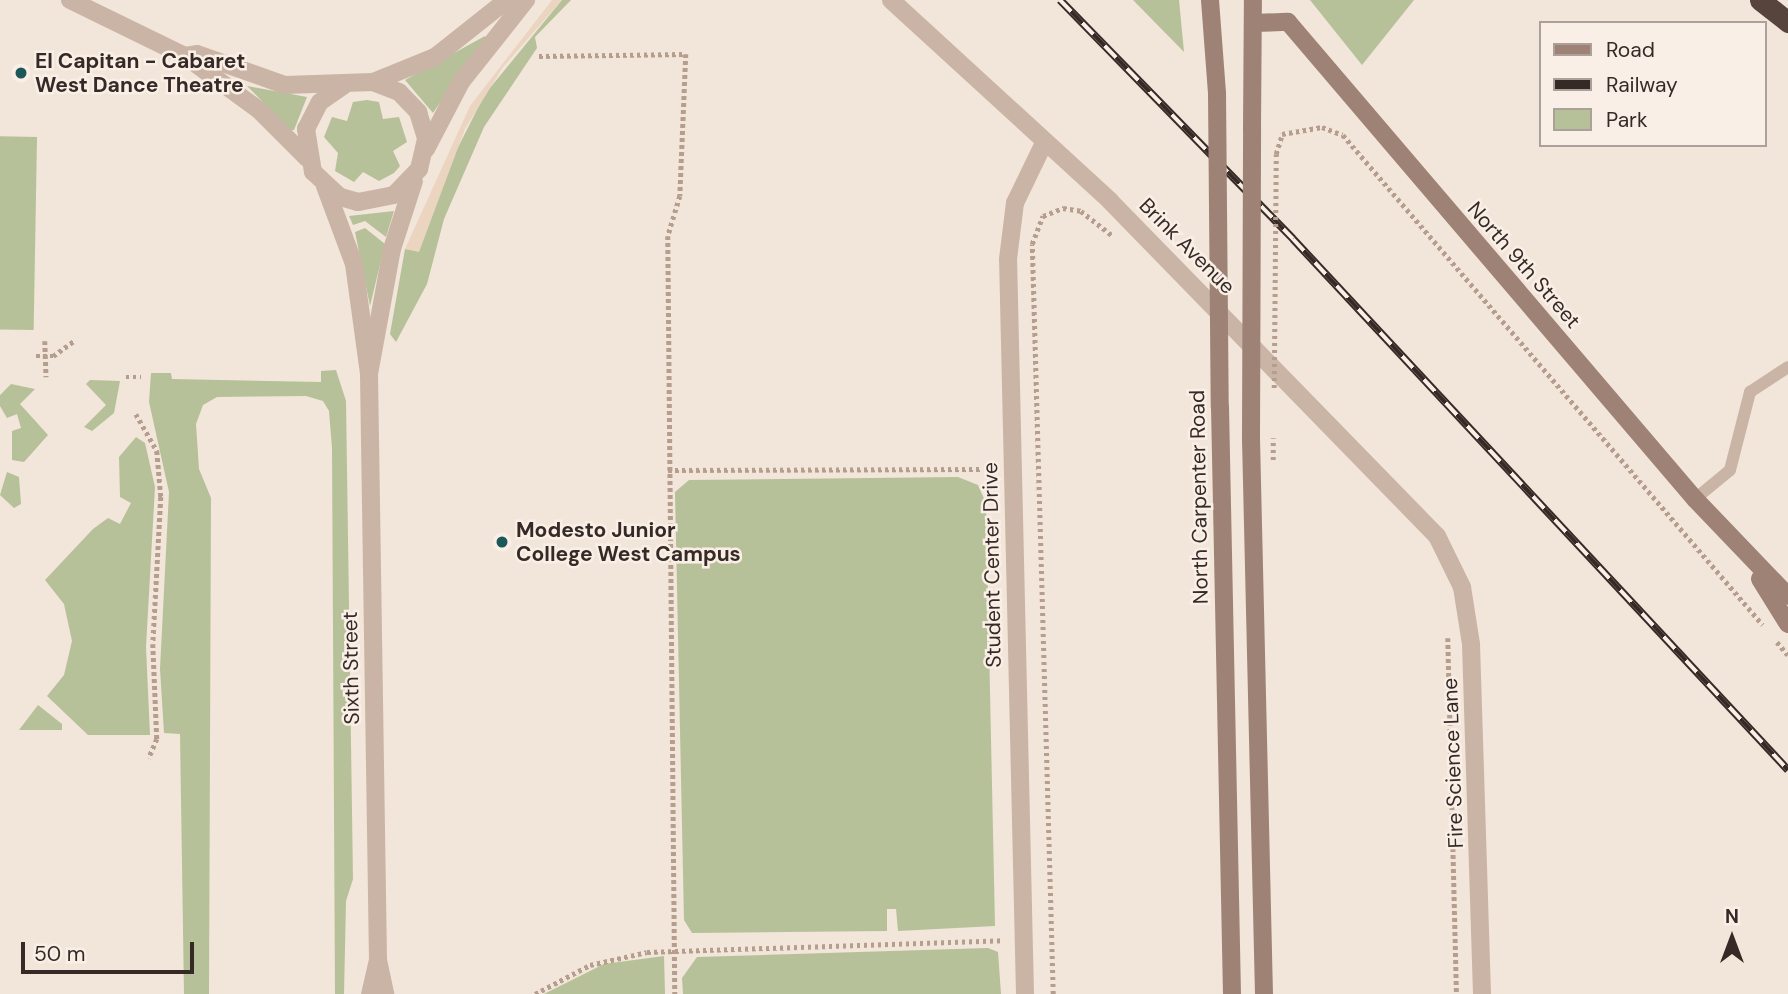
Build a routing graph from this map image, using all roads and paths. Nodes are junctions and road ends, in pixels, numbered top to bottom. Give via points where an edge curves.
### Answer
1 (70, 0) edge
2 (507, 0) edge
3 (526, 0) edge
4 (891, 0) edge
5 (1210, 0) edge
6 (1253, 0) edge
7 (1760, 0) edge
8 (1788, 22) edge
9 (1254, 23) junction
10 (539, 55) dead end
11 (186, 56) junction
12 (373, 82) junction
13 (344, 85) junction
14 (1044, 143) junction
15 (307, 159) junction
16 (422, 161) junction
17 (324, 186) junction
18 (46, 341) dead end
19 (74, 341) dead end
20 (36, 356) dead end
21 (46, 356) junction
22 (1788, 367) edge
23 (369, 374) junction
24 (46, 377) dead end
25 (126, 377) dead end
26 (141, 377) dead end
27 (1273, 404) dead end
28 (136, 414) dead end
29 (1273, 432) dead end
30 (1273, 460) dead end
31 (982, 469) dead end
32 (668, 471) junction
33 (1695, 499) junction
34 (1437, 536) joint
35 (1749, 561) junction
36 (1788, 596) edge
37 (1788, 624) edge
38 (1788, 655) edge
39 (149, 758) dead end
40 (1050, 939) dead end
41 (1008, 940) dead end
42 (675, 951) junction
43 (378, 960) junction
44 (370, 994) edge
45 (385, 994) edge
46 (535, 994) edge
47 (675, 994) edge
48 (1025, 994) edge
49 (1053, 994) edge
50 (1232, 994) edge
51 (1264, 994) edge
52 (1482, 994) edge

1 - 11 street
2 - 12 street via 435,57
3 - 16 street via 461,82
4 - 14 street, Brink Avenue
5 - 50 main road, North Carpenter Road, bridge via 1217,93
6 - 9 main road
7 - 8 highway
9 - 33 main road, North 9th Street via 1288,22
9 - 51 main road, bridge via 1251,439
10 - 32 path via 686,54 680,196 668,236
11 - 13 street via 197,54 270,82
11 - 15 street via 259,110
12 - 13 street
12 - 16 street via 399,92 418,112
13 - 15 street via 312,114
14 - 34 street, Brink Avenue via 1119,211
14 - 48 street, Student Center Drive via 1015,203 1008,259
15 - 17 street
16 - 17 street via 394,195 376,201 349,199
16 - 23 street, Sixth Street via 394,243
17 - 23 street, Sixth Street via 354,264
18 - 21 path
19 - 21 path
20 - 21 path
21 - 24 path
22 - 33 lane via 1750,392 1731,470
23 - 43 street, Sixth Street
25 - 26 path
27 - 38 path, bridge via 1277,138 1322,127 1343,135
28 - 39 path via 157,451 161,496 153,643 157,739
29 - 30 path, bridge
31 - 32 path
32 - 42 path
33 - 35 main road, North 9th Street
34 - 52 street, Fire Science Lane via 1462,587 1471,644
35 - 36 main road, North 9th Street
35 - 37 main road, North 9th Street
40 - 49 path
41 - 42 path
42 - 46 path via 601,961
42 - 47 path
43 - 44 street, Sixth Street
43 - 45 street, Sixth Street

